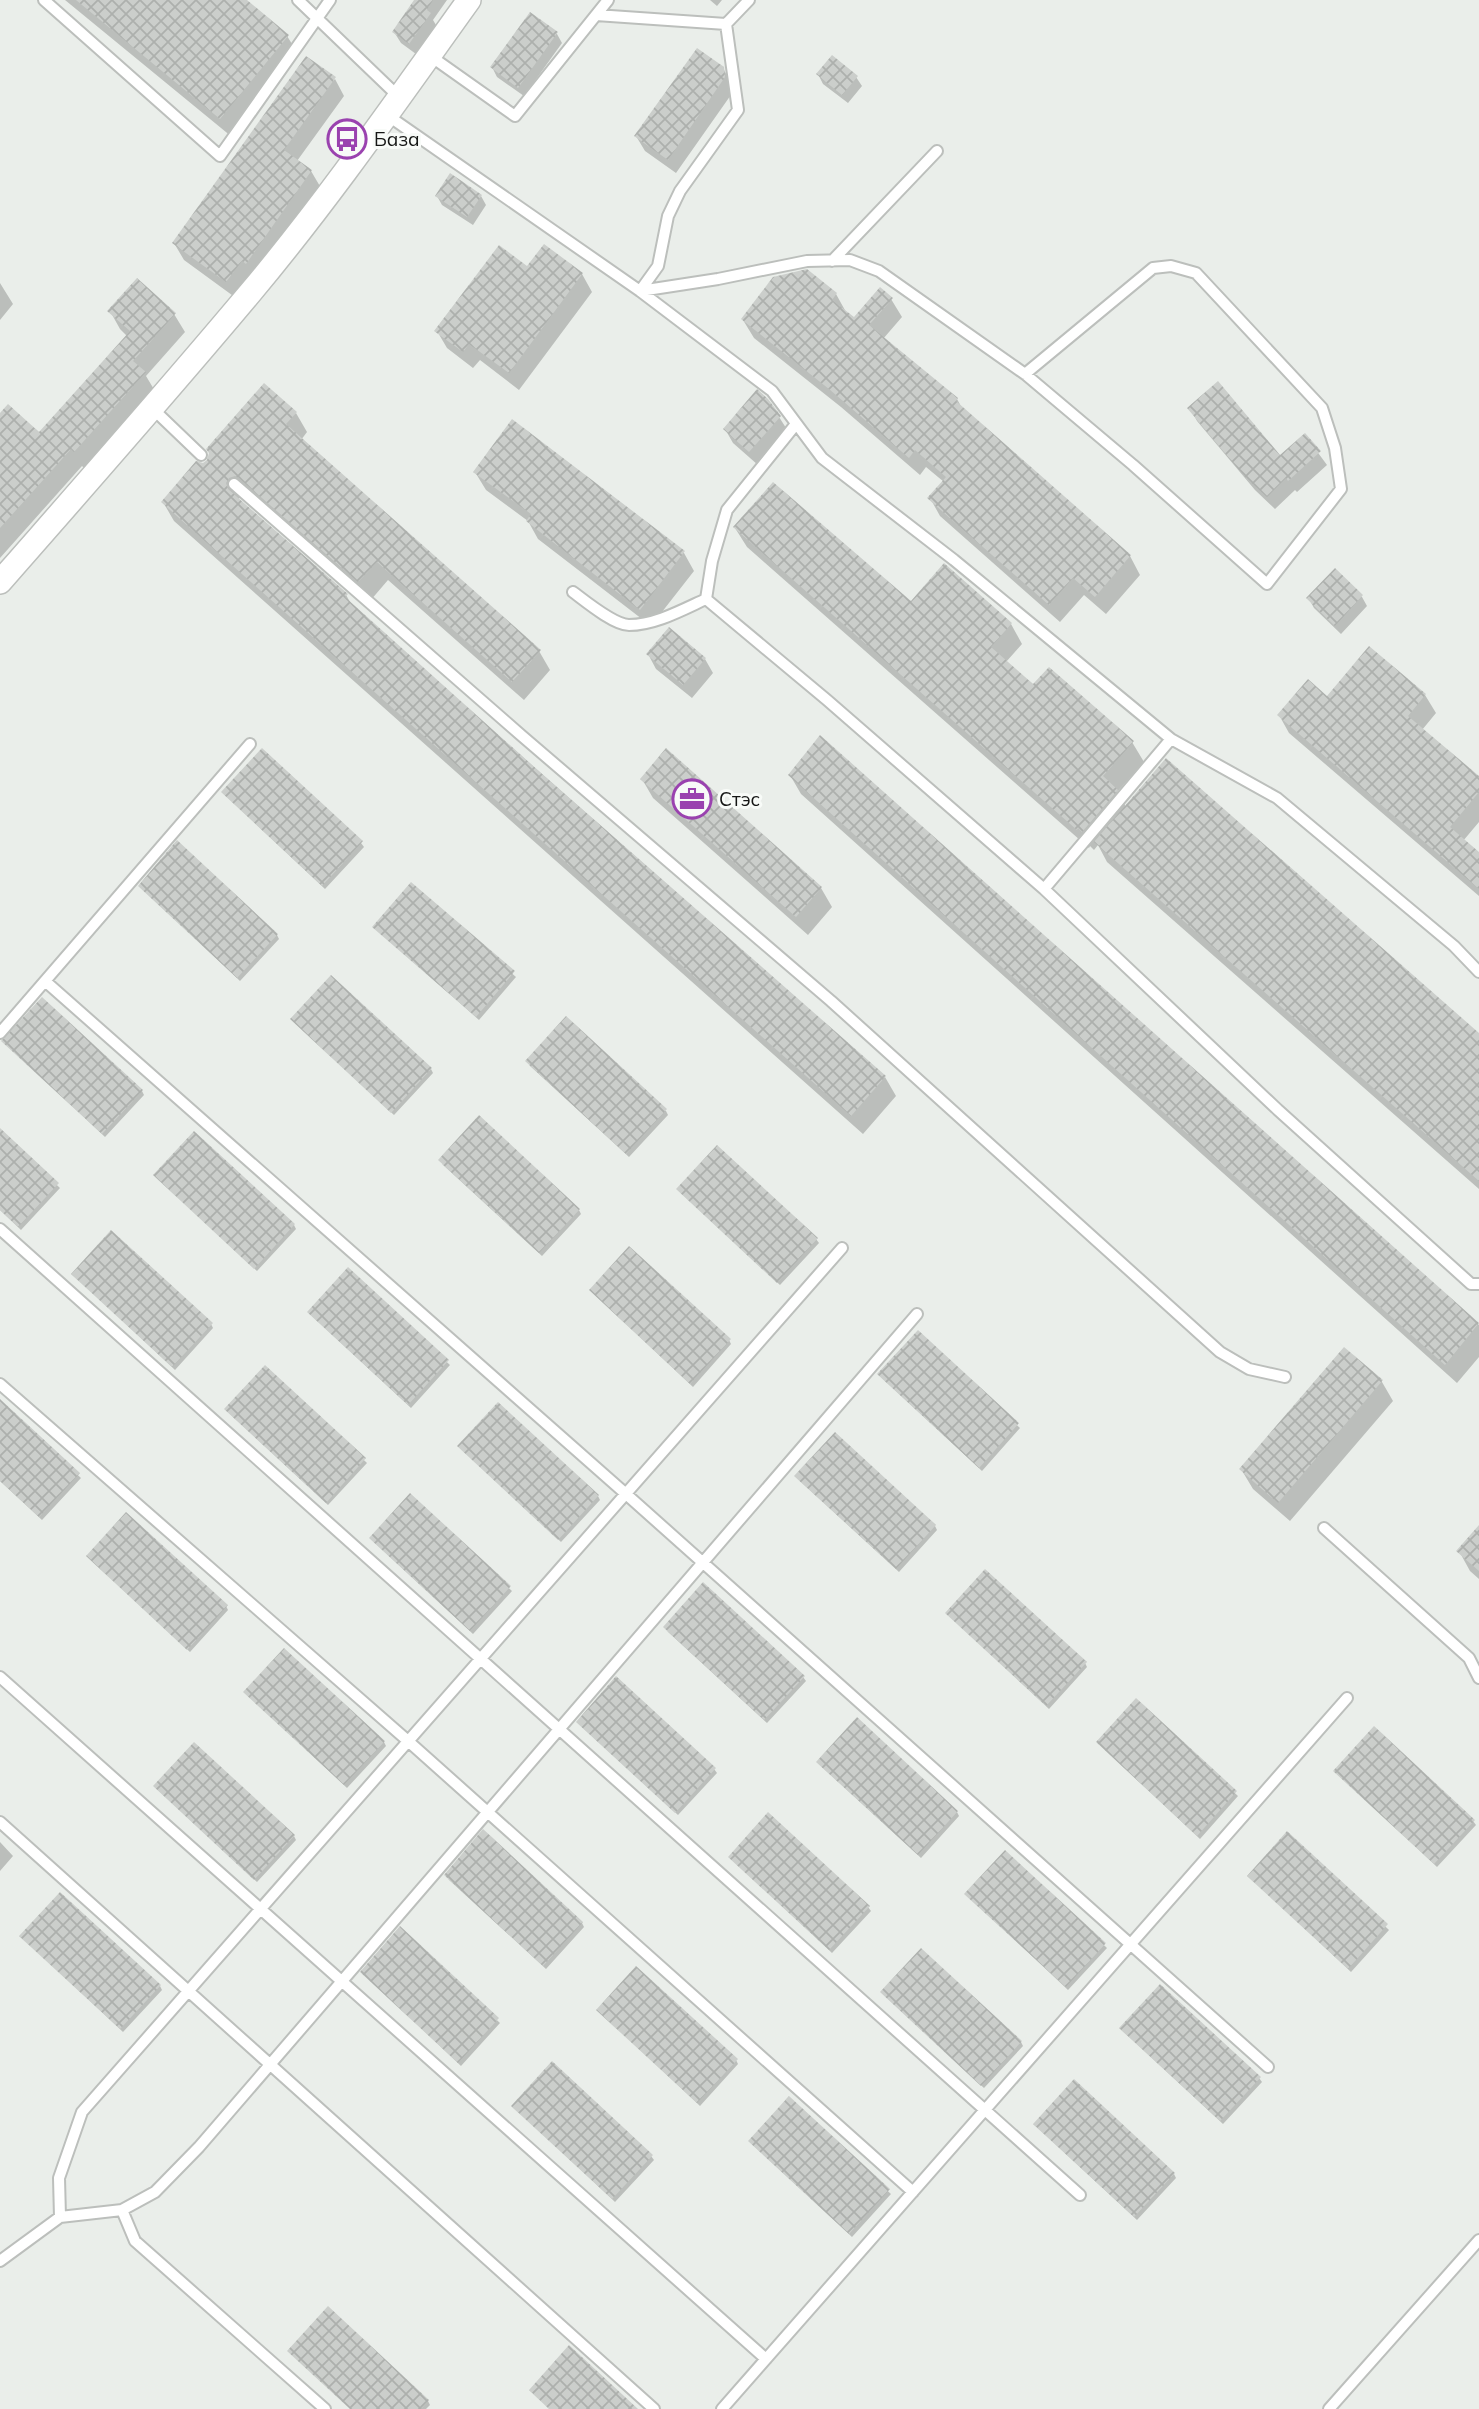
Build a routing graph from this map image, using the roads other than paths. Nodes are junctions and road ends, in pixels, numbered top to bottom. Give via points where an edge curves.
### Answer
1 (44, 0) edge
2 (298, 0) edge
3 (330, 0) edge
4 (469, 0) edge
5 (608, 0) edge
6 (749, 0) edge
7 (596, 15) junction
8 (317, 16) junction
9 (726, 24) junction
10 (429, 55) junction
11 (393, 106) junction
12 (937, 151) dead end
13 (832, 261) junction
14 (640, 291) junction
15 (1024, 374) junction
16 (153, 408) junction
17 (796, 424) junction
18 (201, 455) dead end
19 (234, 484) dead end
20 (0, 582) edge
21 (573, 592) dead end
22 (706, 599) junction
23 (1171, 739) junction
24 (250, 744) dead end
25 (1044, 889) junction
26 (1479, 972) edge
27 (45, 981) junction
28 (0, 1033) edge
29 (0, 1229) edge
30 (842, 1248) dead end
31 (1479, 1284) edge
32 (917, 1314) dead end
33 (1285, 1377) dead end
34 (0, 1384) edge
35 (626, 1494) junction
36 (1324, 1528) dead end
37 (702, 1563) junction
38 (481, 1658) junction
39 (0, 1677) edge
40 (1479, 1678) edge
41 (1347, 1698) dead end
42 (559, 1729) junction
43 (408, 1741) junction
44 (487, 1813) junction
45 (0, 1822) edge
46 (261, 1909) junction
47 (1130, 1945) junction
48 (343, 1980) junction
49 (188, 1991) junction
50 (270, 2065) junction
51 (1268, 2067) dead end
52 (986, 2109) junction
53 (913, 2192) junction
54 (1080, 2194) dead end
55 (122, 2210) junction
56 (60, 2217) junction
57 (1479, 2240) edge
58 (0, 2261) edge
59 (766, 2359) junction
60 (325, 2409) edge
61 (654, 2409) edge
62 (722, 2409) edge
63 (1329, 2409) edge

1 - 8 lane via 220,156
2 - 8 lane
3 - 8 lane
4 - 10 street
5 - 7 lane
6 - 9 lane
7 - 9 lane
7 - 10 lane via 515,117
8 - 11 lane
9 - 14 lane via 738,110 680,191 668,216 659,265
10 - 11 street
11 - 14 lane
11 - 16 street via 251,292
12 - 13 lane
13 - 14 lane via 807,261
13 - 15 lane via 850,260 879,271
14 - 17 lane via 772,391
15 - 15 lane via 1267,584 1341,489 1335,448 1322,408 1196,273 1171,266 1153,268
16 - 18 lane
16 - 20 street
17 - 22 lane via 727,510
17 - 23 lane via 822,458
19 - 33 lane via 831,1001 1220,1352 1249,1369
21 - 22 lane via 626,625 663,618
22 - 25 lane
23 - 25 lane
23 - 26 lane via 1277,797
24 - 27 lane
25 - 31 lane via 1298,1128 1471,1284
27 - 28 lane
27 - 35 lane
29 - 38 lane
30 - 35 lane
32 - 37 lane
34 - 43 lane
35 - 37 lane
35 - 38 lane
36 - 40 lane via 1469,1658
37 - 42 lane
37 - 47 lane
38 - 42 lane
38 - 43 lane
39 - 46 lane
41 - 47 lane
42 - 44 lane
42 - 52 lane
43 - 44 lane
43 - 46 lane
44 - 48 lane
44 - 53 lane
45 - 49 lane
46 - 48 lane
46 - 49 lane
47 - 51 lane
47 - 52 lane
48 - 50 lane
48 - 59 lane
49 - 50 lane
49 - 56 lane via 82,2112 59,2178
50 - 55 lane via 155,2192
50 - 61 lane
52 - 53 lane
52 - 54 lane
53 - 59 lane
55 - 56 lane
55 - 60 lane via 135,2241
56 - 58 lane
57 - 63 lane
59 - 62 lane

